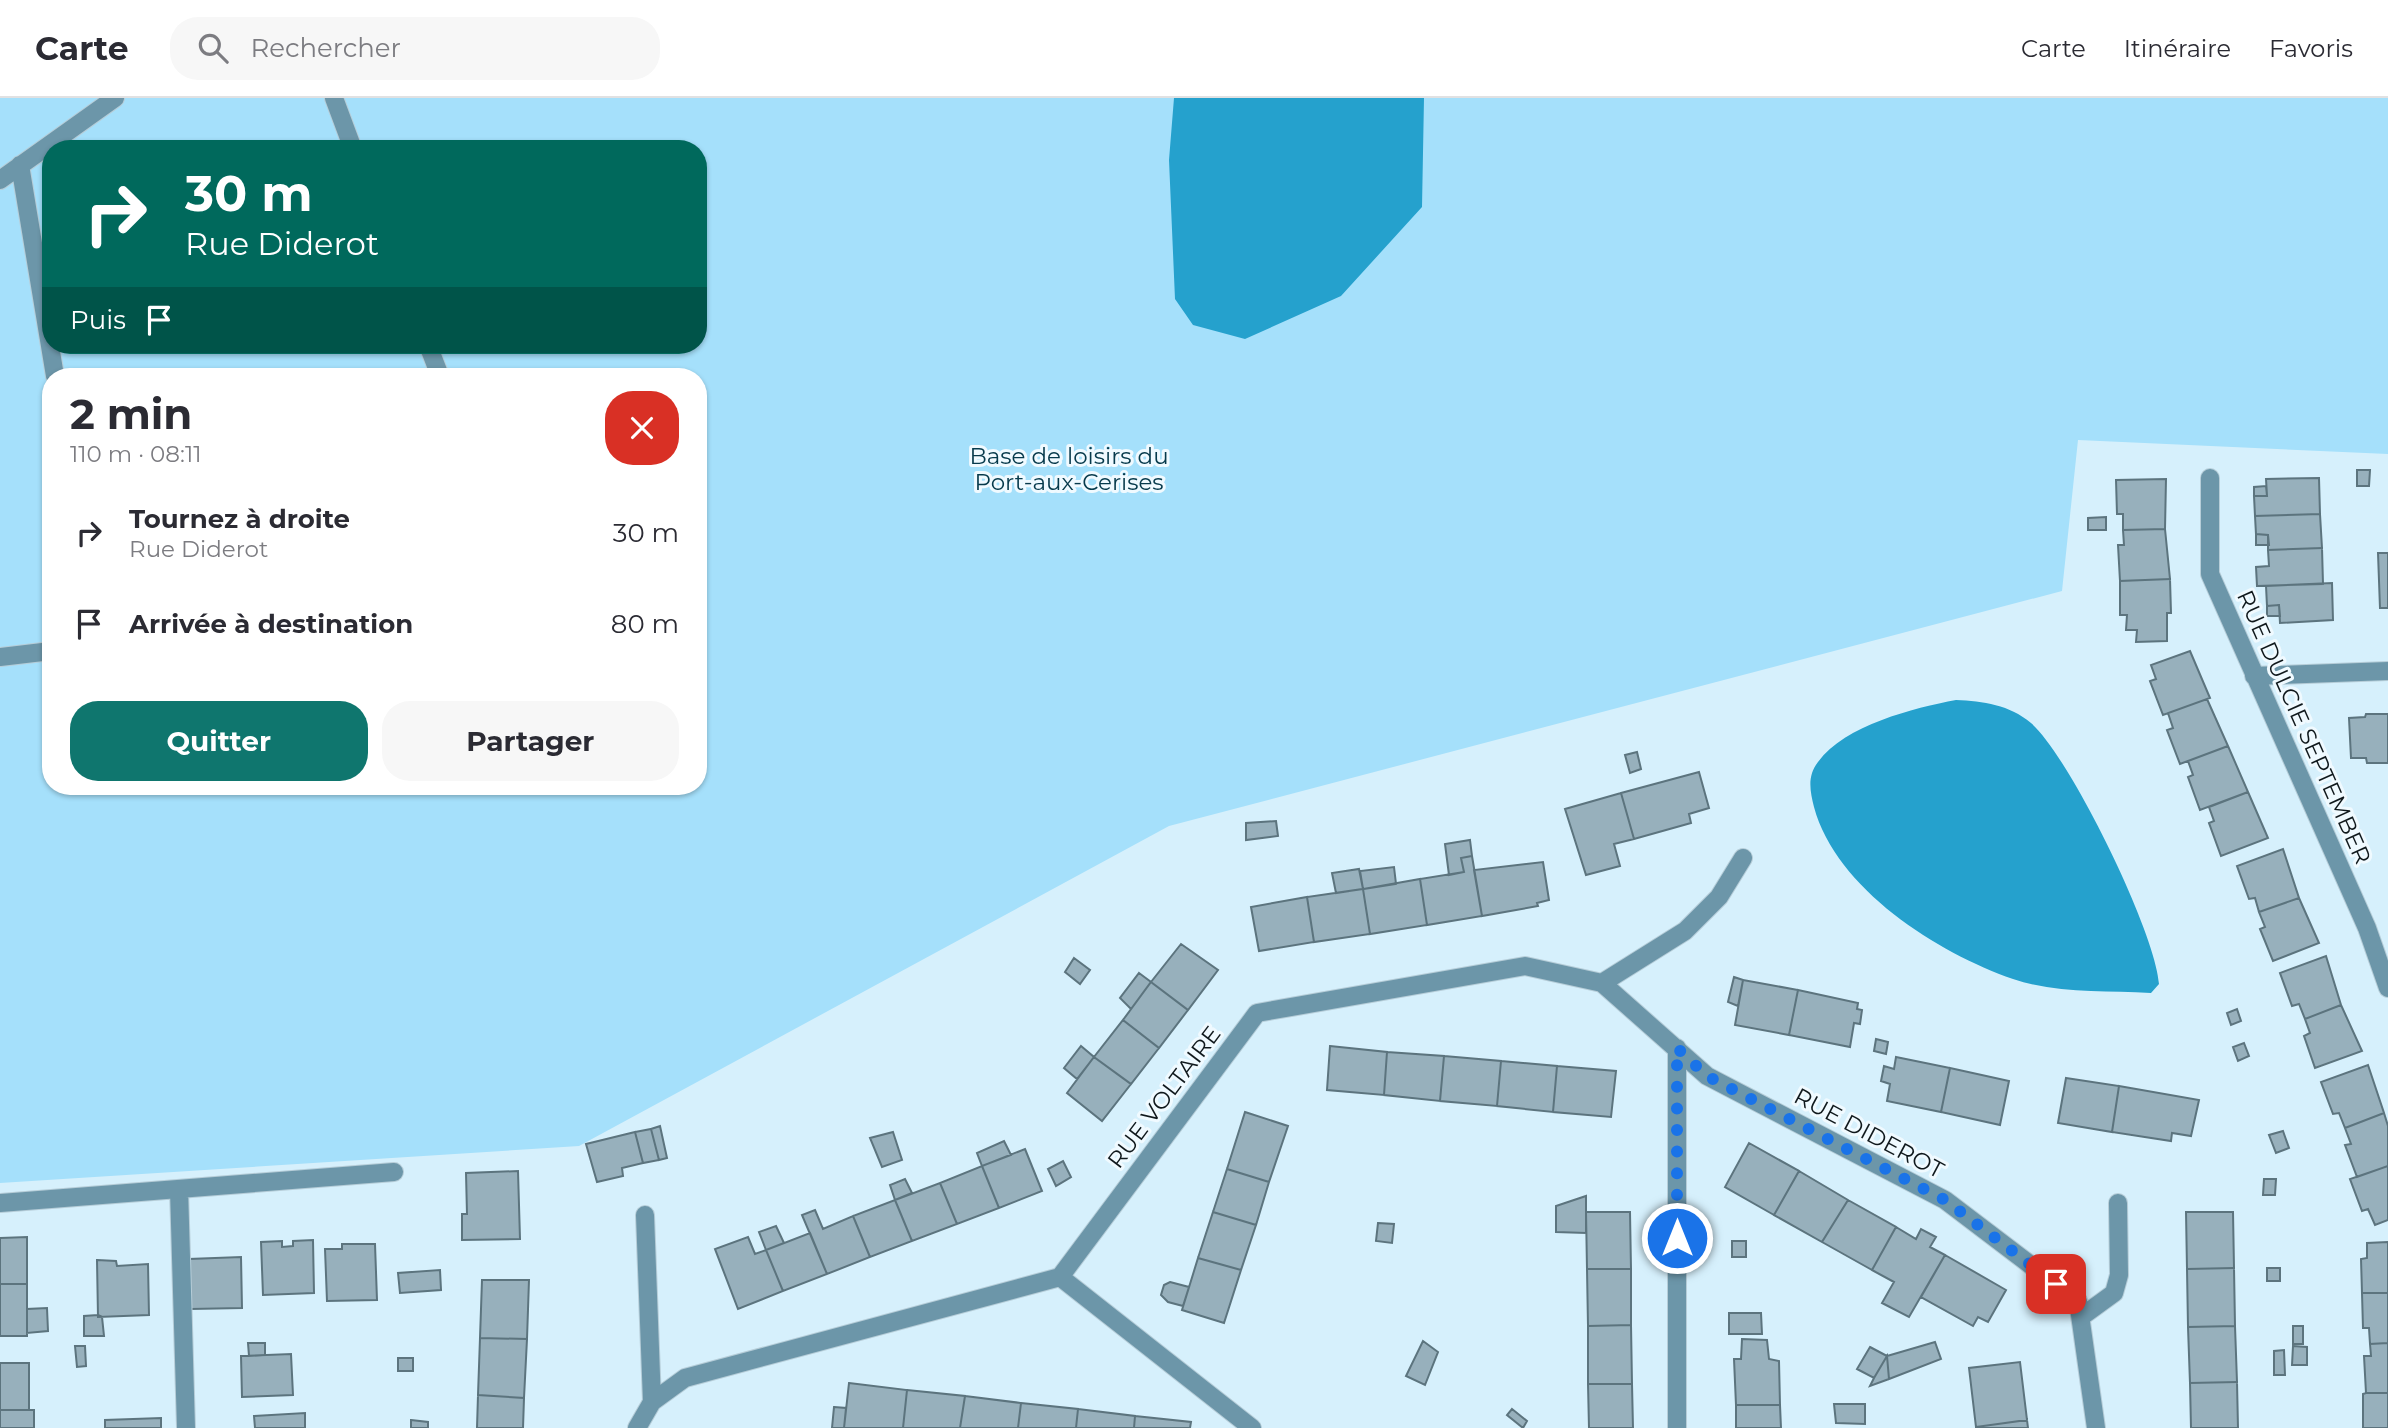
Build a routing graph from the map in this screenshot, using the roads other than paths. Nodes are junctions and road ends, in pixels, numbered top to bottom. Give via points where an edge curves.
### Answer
1 (115, 98) edge
2 (334, 98) edge
3 (55, 140) edge
4 (350, 140) edge
5 (42, 149) edge
6 (20, 165) junction
7 (0, 180) edge
8 (42, 298) edge
9 (2210, 478) dead end
10 (42, 652) edge
11 (0, 657) edge
12 (2388, 670) edge
13 (2254, 676) junction
14 (1743, 858) dead end
15 (1602, 983) junction
16 (2388, 988) edge
17 (1677, 1048) junction
18 (394, 1172) dead end
19 (179, 1189) junction
20 (0, 1203) edge
21 (2118, 1203) dead end
22 (645, 1215) dead end
23 (1060, 1277) junction
24 (2081, 1317) junction
25 (652, 1402) junction
26 (186, 1428) edge
27 (637, 1428) edge
28 (1252, 1428) edge
29 (1677, 1428) edge
30 (2096, 1428) edge

1 - 3 street
2 - 4 street
5 - 6 street
6 - 7 street
6 - 8 street
9 - 13 street, RUE DULCIE SEPTEMBER via 2210,574
10 - 11 street
12 - 13 street
13 - 16 street, RUE DULCIE SEPTEMBER via 2367,928
14 - 15 street via 1719,897 1685,931
15 - 17 street, RUE DIDEROT
15 - 23 street, RUE VOLTAIRE via 1525,966 1257,1013
17 - 24 street, RUE DIDEROT via 1707,1076 1945,1200 2078,1301
17 - 29 street
18 - 19 street
19 - 20 street
19 - 26 street
21 - 24 street via 2119,1275 2114,1293
22 - 25 street
23 - 25 street via 685,1378
23 - 28 street
24 - 30 street, RUE DIDEROT
25 - 27 street

